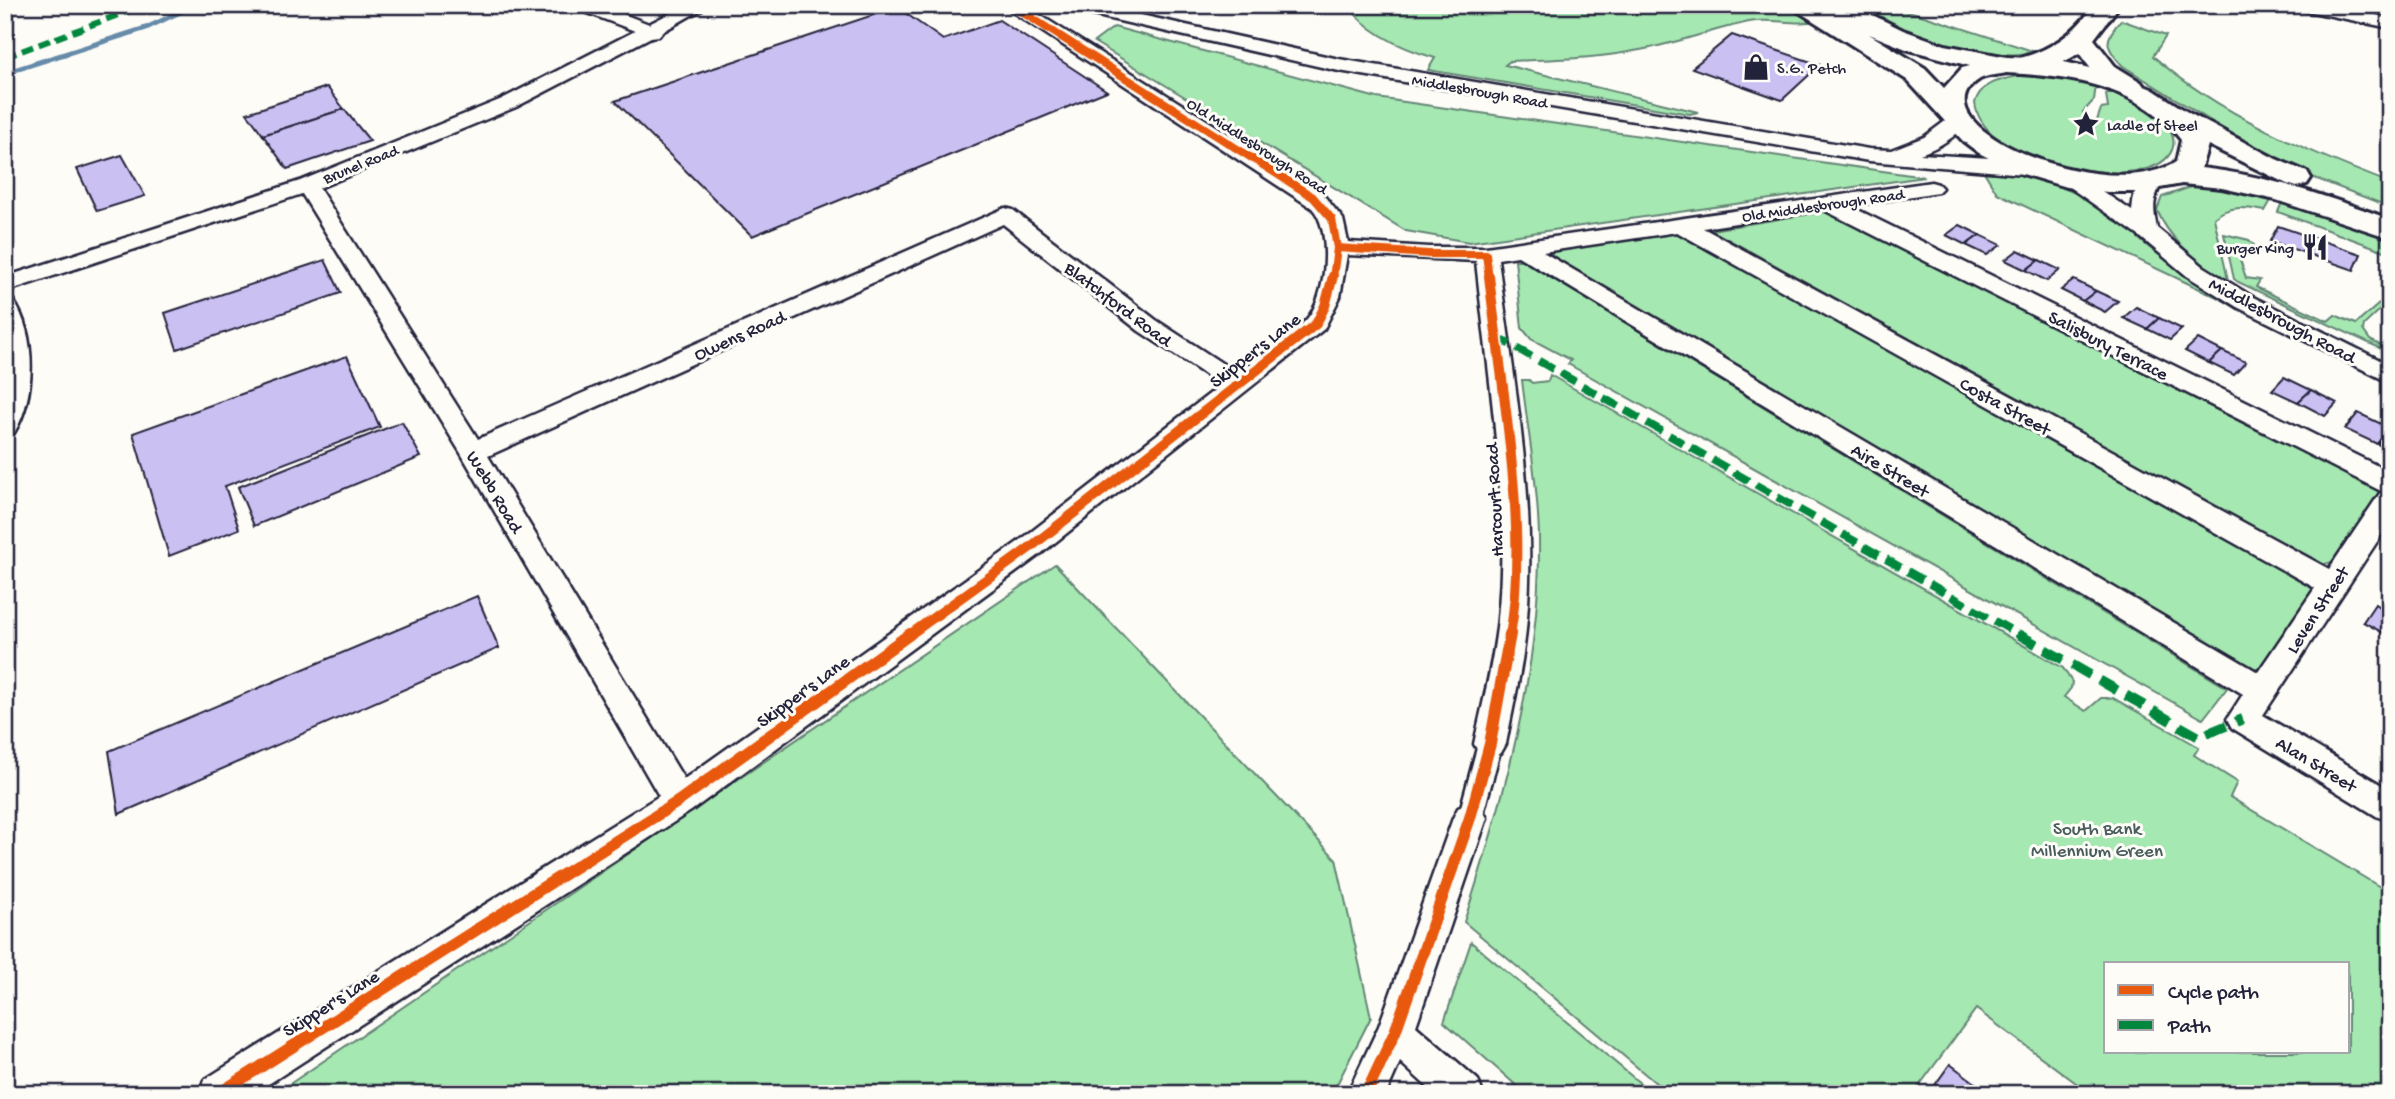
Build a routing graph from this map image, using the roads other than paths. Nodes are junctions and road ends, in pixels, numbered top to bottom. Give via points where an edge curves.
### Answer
1 (583, 5) edge
2 (700, 5) edge
3 (1011, 5) edge
4 (1071, 5) edge
5 (1805, 5) edge
6 (1834, 5) edge
7 (2302, 5) edge
8 (2098, 7) edge
9 (2390, 23) edge
10 (653, 32) junction
11 (2082, 40) junction
12 (2019, 65) junction
13 (2132, 88) junction
14 (1956, 117) junction
15 (2180, 119) junction
16 (1893, 155) junction
17 (2037, 169) junction
18 (2069, 178) junction
19 (2162, 179) junction
20 (307, 185) junction
21 (1931, 188) dead end
22 (1828, 204) junction
23 (2390, 211) edge
24 (1005, 215) joint
25 (1680, 225) junction
26 (2390, 229) edge
27 (2147, 231) junction
28 (1337, 248) junction
29 (1520, 248) junction
30 (1486, 254) junction
31 (5, 285) edge
32 (5, 305) edge
33 (2390, 375) edge
34 (1237, 384) junction
35 (5, 427) edge
36 (473, 452) junction
37 (2390, 484) edge
38 (2390, 500) edge
39 (2332, 584) junction
40 (2262, 690) junction
41 (2244, 719) joint
42 (1490, 744) joint
43 (679, 801) junction
44 (2390, 807) edge
45 (1470, 817) joint
46 (1395, 1032) junction
47 (218, 1094) edge
48 (1366, 1094) edge
49 (1464, 1094) edge

1 - 10 street
2 - 10 street, Brunel Road
3 - 28 street, Old Middlesbrough Road via 1313,197 1335,223
4 - 16 street, Middlesbrough Road via 1432,82 1869,155
5 - 14 main road via 1907,67
6 - 12 main road via 1911,44 1949,55
7 - 9 street
8 - 11 main road
10 - 20 street, Brunel Road via 509,103
11 - 12 main road via 2053,57
11 - 13 main road via 2099,65
12 - 13 main road via 2079,71
12 - 14 main road via 1978,72 1956,86 1951,99
13 - 15 main road
14 - 16 street, Middlesbrough Road via 1945,135 1932,143
14 - 17 main road via 1983,144
15 - 19 main road via 2193,136 2195,152 2188,166
15 - 23 main road via 2266,165
16 - 17 street, Middlesbrough Road
17 - 18 main road
18 - 19 main road via 2101,183
18 - 27 street, Middlesbrough Road
19 - 26 main road via 2200,177 2250,184
19 - 27 street via 2142,197
20 - 31 street, Brunel Road
20 - 36 street, Webb Road
21 - 22 street, Old Middlesbrough Road
22 - 25 street, Old Middlesbrough Road
22 - 37 street, Salisbury Terrace
24 - 34 street, Blatchford Road via 1162,337
24 - 36 street, Owens Road
25 - 29 street, Old Middlesbrough Road
25 - 39 street, Costa Street
27 - 33 street, Middlesbrough Road via 2195,271 2245,302
28 - 30 street, Old Middlesbrough Road
28 - 34 street, Skipper's Lane via 1332,288 1316,324
29 - 30 street, Old Middlesbrough Road
29 - 40 street, Aire Street
30 - 42 street, Harcourt Road via 1513,485 1515,546 1513,618
32 - 35 street via 17,337 18,388
34 - 43 street, Skipper's Lane via 1028,549
36 - 43 street, Webb Road
38 - 39 street, Leven Street
39 - 40 street, Leven Street
40 - 41 street, Leven Street
41 - 44 street, Alan Street
42 - 45 street
43 - 47 street, Skipper's Lane
45 - 46 street
46 - 48 street
46 - 49 street

